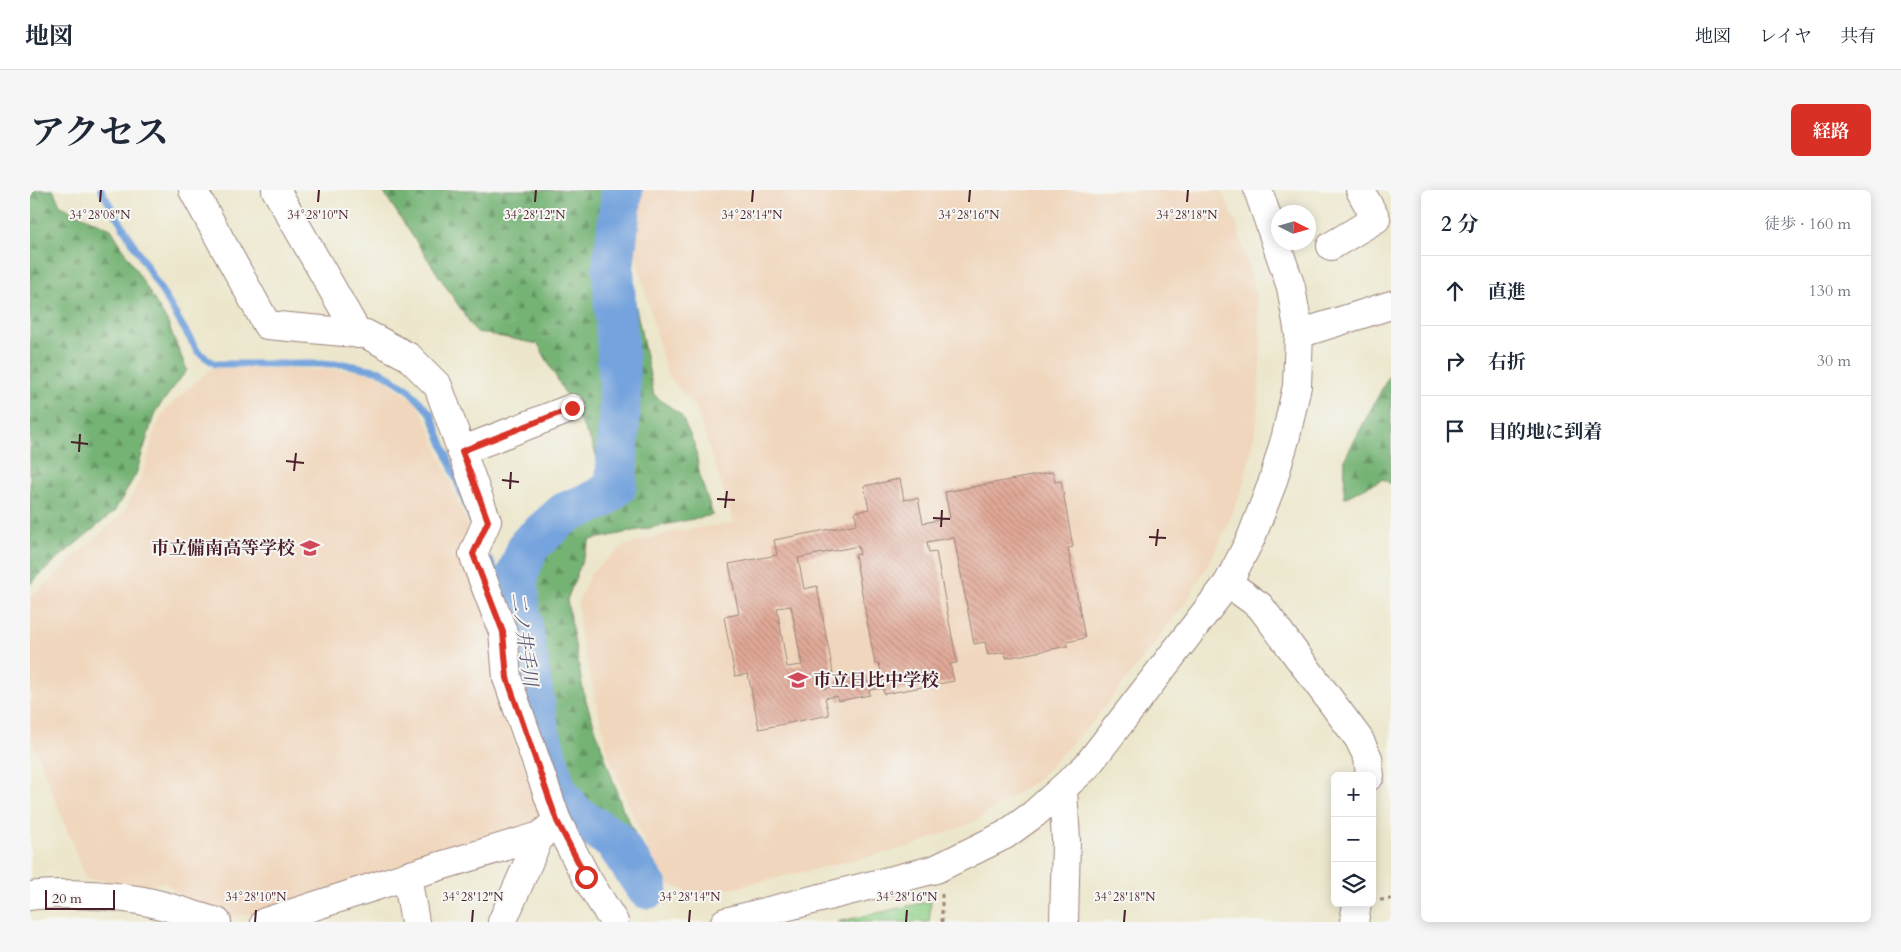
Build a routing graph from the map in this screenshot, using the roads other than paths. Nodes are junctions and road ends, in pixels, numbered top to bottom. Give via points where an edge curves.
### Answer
1 (193, 190) edge
2 (276, 190) edge
3 (1258, 190) edge
4 (1360, 190) edge
5 (1384, 215) edge
6 (1331, 246) dead end
7 (1391, 305) edge
8 (358, 334) junction
9 (1299, 334) junction
10 (572, 408) dead end
11 (462, 451) junction
12 (1228, 583) junction
13 (1370, 772) edge
14 (1063, 790) junction
15 (548, 828) junction
16 (408, 876) junction
17 (30, 896) edge
18 (1356, 907) edge
19 (217, 922) edge
20 (265, 922) edge
21 (415, 922) edge
22 (502, 922) edge
23 (614, 922) edge
24 (725, 922) edge
25 (1064, 922) edge
26 (1354, 922) edge

1 - 8 street via 267,324
2 - 8 street
3 - 9 street via 1291,287
4 - 5 street
5 - 6 street
7 - 9 street
8 - 11 street via 366,334 410,357 438,386
9 - 12 street via 1296,386 1286,436 1251,538
10 - 11 street
11 - 15 street via 488,521 473,554 503,632 507,678
12 - 13 street via 1260,606 1359,739 1368,758
12 - 14 street via 1086,767
14 - 24 street via 1005,835 936,869
14 - 25 street via 1066,841
15 - 16 street
15 - 22 street
15 - 23 street via 586,877
16 - 20 street
16 - 21 street
17 - 19 street via 88,895 139,900
18 - 26 street

